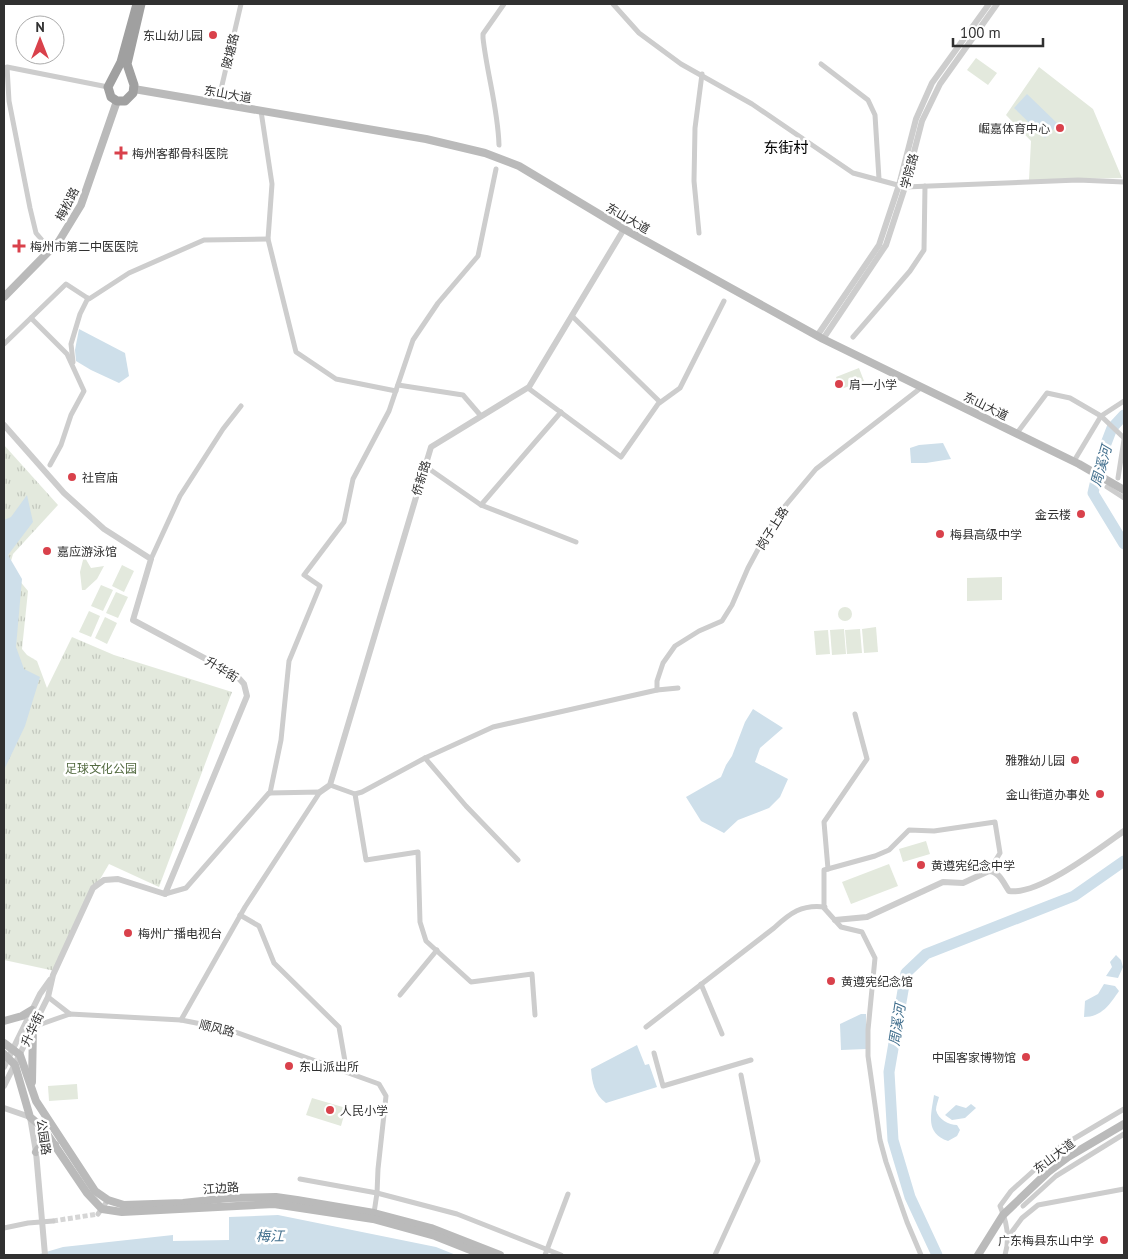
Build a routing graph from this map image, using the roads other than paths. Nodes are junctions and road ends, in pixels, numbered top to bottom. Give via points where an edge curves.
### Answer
1 (136, 4) edge
2 (142, 4) edge
3 (240, 4) edge
4 (504, 4) edge
5 (613, 4) edge
6 (989, 4) edge
7 (997, 4) edge
8 (821, 64) dead end
9 (702, 74) junction
10 (109, 83) junction
11 (133, 85) junction
12 (218, 98) dead end
13 (115, 100) junction
14 (261, 111) junction
15 (498, 145) dead end
16 (496, 169) dead end
17 (879, 179) junction
18 (1124, 182) edge
19 (902, 186) junction
20 (925, 186) junction
21 (624, 229) junction
22 (699, 233) dead end
23 (268, 239) junction
24 (47, 246) junction
25 (4, 290) edge
26 (4, 297) edge
27 (88, 298) junction
28 (724, 301) dead end
29 (572, 316) junction
30 (31, 318) junction
31 (853, 337) dead end
32 (820, 338) junction
33 (4, 344) edge
34 (74, 367) junction
35 (398, 385) junction
36 (922, 387) junction
37 (528, 388) junction
38 (396, 391) junction
39 (1124, 400) edge
40 (660, 402) junction
41 (241, 406) dead end
42 (561, 412) junction
43 (481, 416) junction
44 (1103, 418) junction
45 (4, 425) edge
46 (1017, 433) junction
47 (1124, 437) edge
48 (1076, 463) junction
49 (50, 465) dead end
50 (425, 466) junction
51 (1120, 485) edge
52 (1107, 487) dead end
53 (1124, 498) edge
54 (481, 505) junction
55 (576, 542) dead end
56 (151, 559) junction
57 (678, 688) dead end
58 (657, 690) junction
59 (855, 714) dead end
60 (425, 758) junction
61 (330, 785) junction
62 (320, 792) junction
63 (270, 793) junction
64 (355, 794) junction
65 (1124, 832) edge
66 (518, 860) dead end
67 (828, 869) junction
68 (989, 871) junction
69 (165, 894) junction
70 (825, 907) dead end
71 (240, 915) junction
72 (835, 920) junction
73 (437, 950) junction
74 (53, 975) junction
75 (702, 984) junction
76 (400, 995) dead end
77 (48, 997) junction
78 (32, 1010) junction
79 (70, 1014) junction
80 (535, 1015) dead end
81 (181, 1020) junction
82 (4, 1022) edge
83 (33, 1027) junction
84 (646, 1027) dead end
85 (722, 1034) dead end
86 (4, 1042) edge
87 (12, 1049) junction
88 (654, 1053) dead end
89 (20, 1055) junction
90 (6, 1056) edge
91 (752, 1060) dead end
92 (15, 1065) junction
93 (4, 1067) edge
94 (346, 1067) dead end
95 (741, 1075) dead end
96 (4, 1086) edge
97 (32, 1087) junction
98 (4, 1108) edge
99 (1124, 1109) edge
100 (30, 1117) junction
101 (1124, 1124) edge
102 (1124, 1134) edge
103 (55, 1145) junction
104 (36, 1152) junction
105 (300, 1179) dead end
106 (1124, 1189) edge
107 (377, 1192) junction
108 (568, 1194) dead end
109 (108, 1200) junction
110 (1022, 1206) dead end
111 (100, 1212) junction
112 (374, 1213) junction
113 (1004, 1215) junction
114 (53, 1221) tunnel mouth
115 (4, 1228) edge
116 (1008, 1238) junction
117 (45, 1255) edge
118 (483, 1255) edge
119 (500, 1255) edge
120 (545, 1255) edge
121 (561, 1255) edge
122 (715, 1255) edge
123 (921, 1255) edge
124 (978, 1255) edge
125 (1005, 1255) edge

1 - 10 highway via 121,62
2 - 11 highway via 127,64
3 - 12 street, 陂塘路
4 - 15 street via 482,38 498,125
5 - 9 street via 639,33 681,64
6 - 19 street, 学院路 via 932,83 916,119
7 - 19 street, 学院路 via 940,84 922,121
8 - 17 street via 868,100 875,115
9 - 17 street via 853,172
9 - 22 street via 694,181
10 - 11 highway via 122,75
10 - 13 highway via 109,94
10 - 24 street via 7,67 9,101 30,208 36,233
11 - 13 highway via 129,99
11 - 14 main road, 东山大道
13 - 24 main road, 梅松路 via 78,202
13 - 26 main road, 梅松路 via 81,205 59,241
14 - 21 main road, 东山大道 via 426,139 484,154 519,166
14 - 23 street via 272,184
16 - 35 street via 478,256 412,340
17 - 19 street
18 - 20 street via 1078,180
19 - 20 street
19 - 32 street, 学院路 via 886,245
20 - 31 street via 924,250
21 - 29 street, 侨新路
21 - 32 main road, 东山大道
23 - 27 street via 204,240 129,273
23 - 38 street via 296,352 336,379
24 - 25 main road, 梅松路
27 - 30 street via 66,284
27 - 34 street via 71,344
28 - 40 street via 680,388
29 - 37 street, 侨新路
29 - 40 street
30 - 33 street
30 - 34 street via 67,354
32 - 36 main road, 东山大道
34 - 49 street via 84,391
35 - 38 street
35 - 43 street via 463,395
36 - 46 main road, 东山大道
36 - 58 street, 岗子上路 via 816,469 769,529 722,621 675,646 664,663
37 - 42 street
37 - 43 street, 侨新路
38 - 63 street via 353,479 344,522 304,575 320,586 288,661 281,740
39 - 44 street
40 - 42 street via 621,457
41 - 56 street via 180,496
42 - 54 street
43 - 50 street, 侨新路 via 431,447
44 - 46 street via 1070,398 1047,393
44 - 47 street
44 - 48 street
45 - 56 street via 64,493 104,529
46 - 48 main road, 东山大道
47 - 51 street
48 - 51 main road, 东山大道
50 - 54 street
50 - 61 street, 侨新路
52 - 53 street
54 - 55 street
56 - 69 street, 升华街 via 133,620 236,675 244,684 247,696
57 - 58 street
58 - 60 street via 493,727
59 - 67 street via 868,759 824,822
60 - 64 street
60 - 66 street
61 - 62 street
61 - 64 street
62 - 63 street
62 - 71 street
63 - 69 street via 186,888
64 - 73 street via 366,860 418,852 420,922 426,941
65 - 68 street via 1062,874 1025,891 1009,891 997,873
67 - 68 street via 889,850 909,830 934,831 995,822 1000,853
67 - 72 street via 824,870 824,908
68 - 72 street via 963,882 943,882 867,917
69 - 74 street, 升华街 via 118,879 104,880 93,888
70 - 75 street via 805,908 789,914
71 - 81 street
71 - 94 street via 259,926 274,964 339,1027
72 - 123 street via 841,927 862,932 875,958 868,1056 879,1130 886,1162
73 - 76 street
73 - 80 street via 471,982 532,974
74 - 77 street, 升华街
74 - 78 street, 升华街
75 - 84 street
75 - 85 street
77 - 79 street
77 - 83 street, 升华街
78 - 82 main road
78 - 87 street, 升华街
79 - 81 street, 顺风路
79 - 83 street, 顺风路
81 - 107 street, 顺风路 via 227,1029 380,1084 386,1096
83 - 89 street, 升华街
83 - 97 main road
86 - 87 main road
87 - 89 main road
87 - 90 street, 升华街
88 - 91 street via 663,1086
89 - 92 street, 升华街
89 - 97 main road
90 - 92 main road
90 - 93 street, 升华街
92 - 96 street, 升华街
92 - 100 main road, 公园路
95 - 122 street via 758,1161
97 - 109 main road via 36,1101 95,1191
98 - 100 street
99 - 113 street via 1060,1147 1011,1191 1000,1206
100 - 103 main road
100 - 104 street, 公园路
101 - 113 main road, 东山大道 via 1068,1156
102 - 110 street via 1056,1176
103 - 104 main road via 44,1145
103 - 111 main road
104 - 117 street, 公园路
105 - 107 street
106 - 116 street via 1038,1205 1022,1218
107 - 112 street, 顺风路
107 - 121 street via 457,1214
108 - 120 street
109 - 111 street
109 - 112 main road, 江边路 via 124,1205 276,1198
111 - 118 main road, 江边路 via 274,1204 380,1221 435,1236
112 - 119 main road, 江边路 via 431,1228
113 - 116 street
113 - 124 main road, 东山大道
114 - 115 street
116 - 125 street

